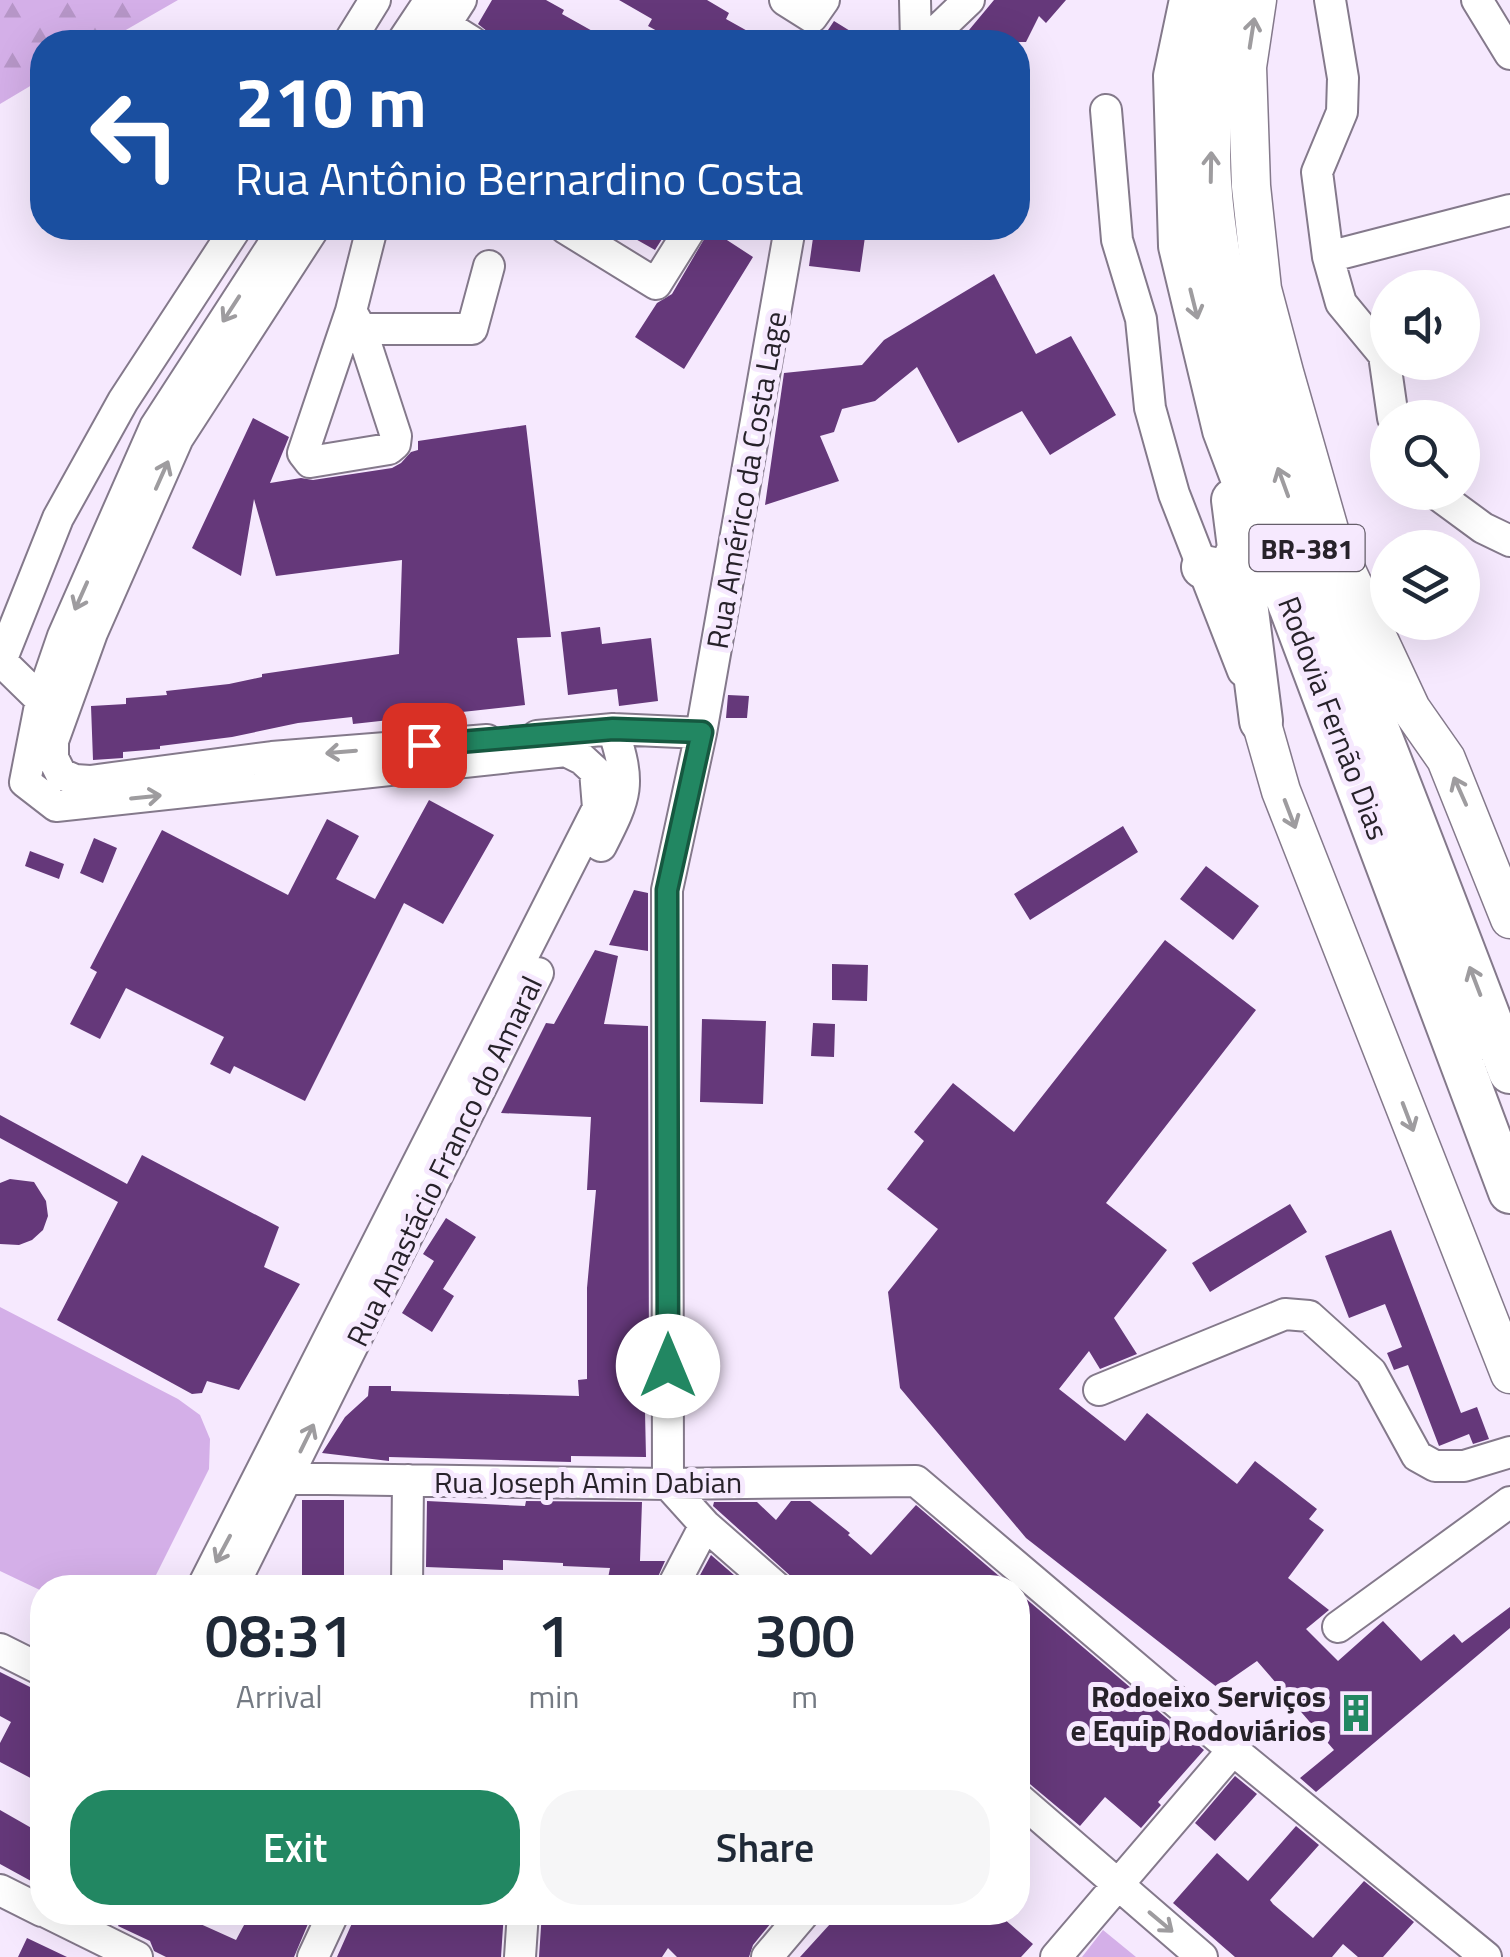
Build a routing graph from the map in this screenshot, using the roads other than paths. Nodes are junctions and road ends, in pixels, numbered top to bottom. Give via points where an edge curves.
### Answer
1 (375, 0) edge
2 (785, 0) edge
3 (824, 0) edge
4 (915, 0) edge
5 (969, 0) edge
6 (1191, 0) edge
7 (1223, 0) edge
8 (1258, 0) edge
9 (1330, 0) edge
10 (1477, 0) edge
11 (356, 30) edge
12 (916, 30) edge
13 (938, 30) edge
14 (1510, 54) edge
15 (1106, 110) dead end
16 (1510, 210) edge
17 (228, 240) edge
18 (276, 240) edge
19 (306, 240) edge
20 (370, 240) edge
21 (584, 240) edge
22 (684, 240) edge
23 (788, 240) edge
24 (1328, 257) junction
25 (489, 266) dead end
26 (1390, 400) edge
27 (1224, 430) junction
28 (1459, 510) edge
29 (1332, 540) junction
30 (1510, 542) edge
31 (1221, 558) junction
32 (1, 661) edge
33 (41, 700) junction
34 (1262, 721) joint
35 (613, 729) junction
36 (702, 732) junction
37 (274, 770) junction
38 (1412, 816) junction
39 (1510, 919) edge
40 (1510, 1072) edge
41 (1510, 1192) edge
42 (1510, 1374) edge
43 (1099, 1390) dead end
44 (1510, 1452) edge
45 (274, 1478) junction
46 (408, 1480) junction
47 (668, 1484) junction
48 (1510, 1502) edge
49 (705, 1525) junction
50 (211, 1575) edge
51 (237, 1575) edge
52 (407, 1575) edge
53 (679, 1575) edge
54 (761, 1575) edge
55 (1028, 1575) edge
56 (1030, 1577) edge
57 (1338, 1627) dead end
58 (0, 1649) edge
59 (30, 1664) edge
60 (1233, 1750) junction
61 (1030, 1808) edge
62 (1119, 1886) junction
63 (0, 1890) edge
64 (30, 1905) edge
65 (71, 1925) edge
66 (328, 1925) edge
67 (522, 1925) edge
68 (794, 1925) edge
69 (136, 1957) edge
70 (313, 1957) edge
71 (520, 1957) edge
72 (766, 1957) edge
73 (1056, 1957) edge
74 (1202, 1957) edge
75 (1486, 1957) edge

1 - 11 street
2 - 3 street via 812,18
4 - 12 street
5 - 13 street
6 -> 27 highway, Rodovia Fernão Dias / BR-381 via 1176,76 1180,246
38 -> 7 highway, Rodovia Fernão Dias / BR-381 via 1313,565 1224,294 1210,180
29 -> 8 main road, BR-381 via 1262,289 1247,67
9 - 24 street via 1343,78 1342,112 1317,172
10 - 14 street
15 - 31 street via 1118,240 1141,319 1150,408 1174,494
16 - 24 street
17 - 32 street via 123,401 58,518
18 -> 33 street via 154,426
37 -> 19 street via 75,780 61,774 53,740 178,438
20 - 25 street via 356,320 472,329
21 - 22 street via 656,284
23 - 36 street, Rua Américo da Costa Lage
24 - 26 street via 1341,303 1384,355
27 - 31 highway, BR-381
27 - 41 highway, Rodovia Fernão Dias / BR-381
28 - 30 street
29 - 38 highway
39 -> 29 main road, BR-381 via 1446,758 1411,709
31 - 34 highway, BR-381
32 - 33 street
33 -> 37 street via 25,782 56,806
34 -> 42 main road, BR-381 via 1281,791
35 - 36 street
35 -> 37 street
45 -> 35 street, Rua Anastácio Franco do Amaral via 622,804 626,775
36 - 47 street, Rua Américo da Costa Lage via 667,890
37 - 45 street, Rua Anastácio Franco do Amaral via 566,751 595,771 598,808
40 -> 38 highway, Rodovia Fernão Dias / BR-381
43 - 44 street via 1285,1314 1308,1316 1370,1372 1417,1456 1435,1466 1464,1466
45 - 46 street, Rua Joseph Amin Dabian
45 -> 50 street, Rua Anastácio Franco do Amaral
45 - 51 street, Rua Anastácio Franco do Amaral
46 - 47 street, Rua Joseph Amin Dabian
46 - 52 street
47 - 49 street
47 - 55 street, Rua Joseph Amin Dabian via 916,1480
48 - 57 street
49 - 53 street
49 - 54 street
56 - 60 street, Rua Joseph Amin Dabian
58 - 59 street
60 - 62 street
60 - 75 street
61 - 62 street
62 - 73 street
62 -> 74 street
63 - 64 street
65 - 69 street
66 - 70 street
67 - 71 street
68 - 72 street

